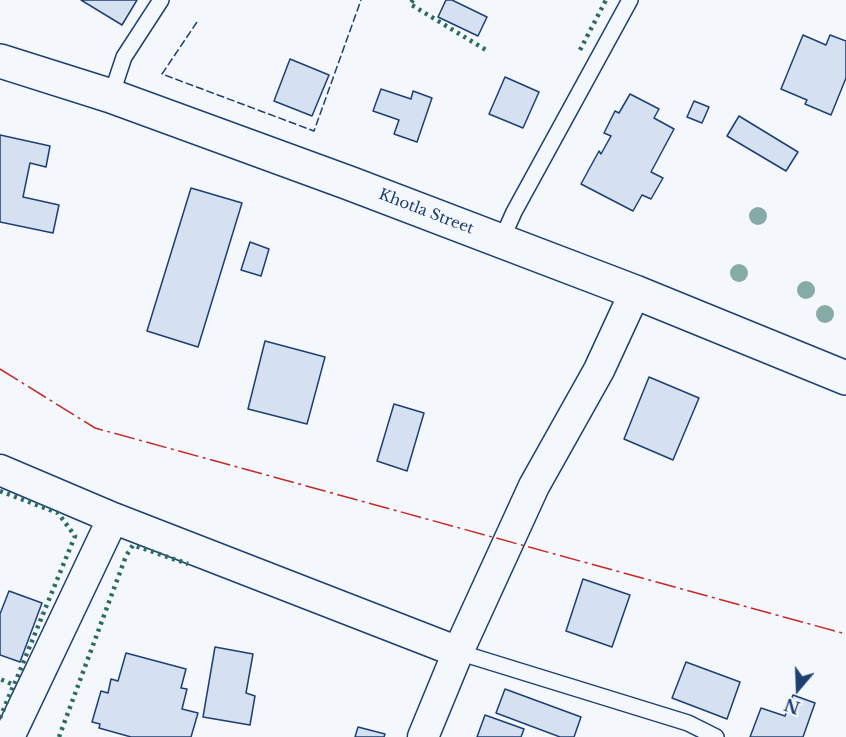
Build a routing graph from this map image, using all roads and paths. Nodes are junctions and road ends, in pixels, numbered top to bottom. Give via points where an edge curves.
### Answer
1 (161, 0) edge
2 (630, 0) edge
3 (0, 61) edge
4 (111, 96) junction
5 (501, 241) junction
6 (635, 292) junction
7 (846, 378) edge
8 (0, 470) edge
9 (113, 518) junction
10 (458, 652) junction
11 (9, 737) edge
12 (423, 737) edge
13 (716, 737) edge

1 - 4 lane via 124,57
2 - 5 lane
3 - 4 street, Khotla Street
4 - 5 street, Khotla Street
5 - 6 street, Khotla Street
6 - 7 street, Khotla Street
6 - 10 street via 599,370 534,486
8 - 9 street
9 - 10 street
9 - 11 street
10 - 12 street
10 - 13 lane via 688,723

